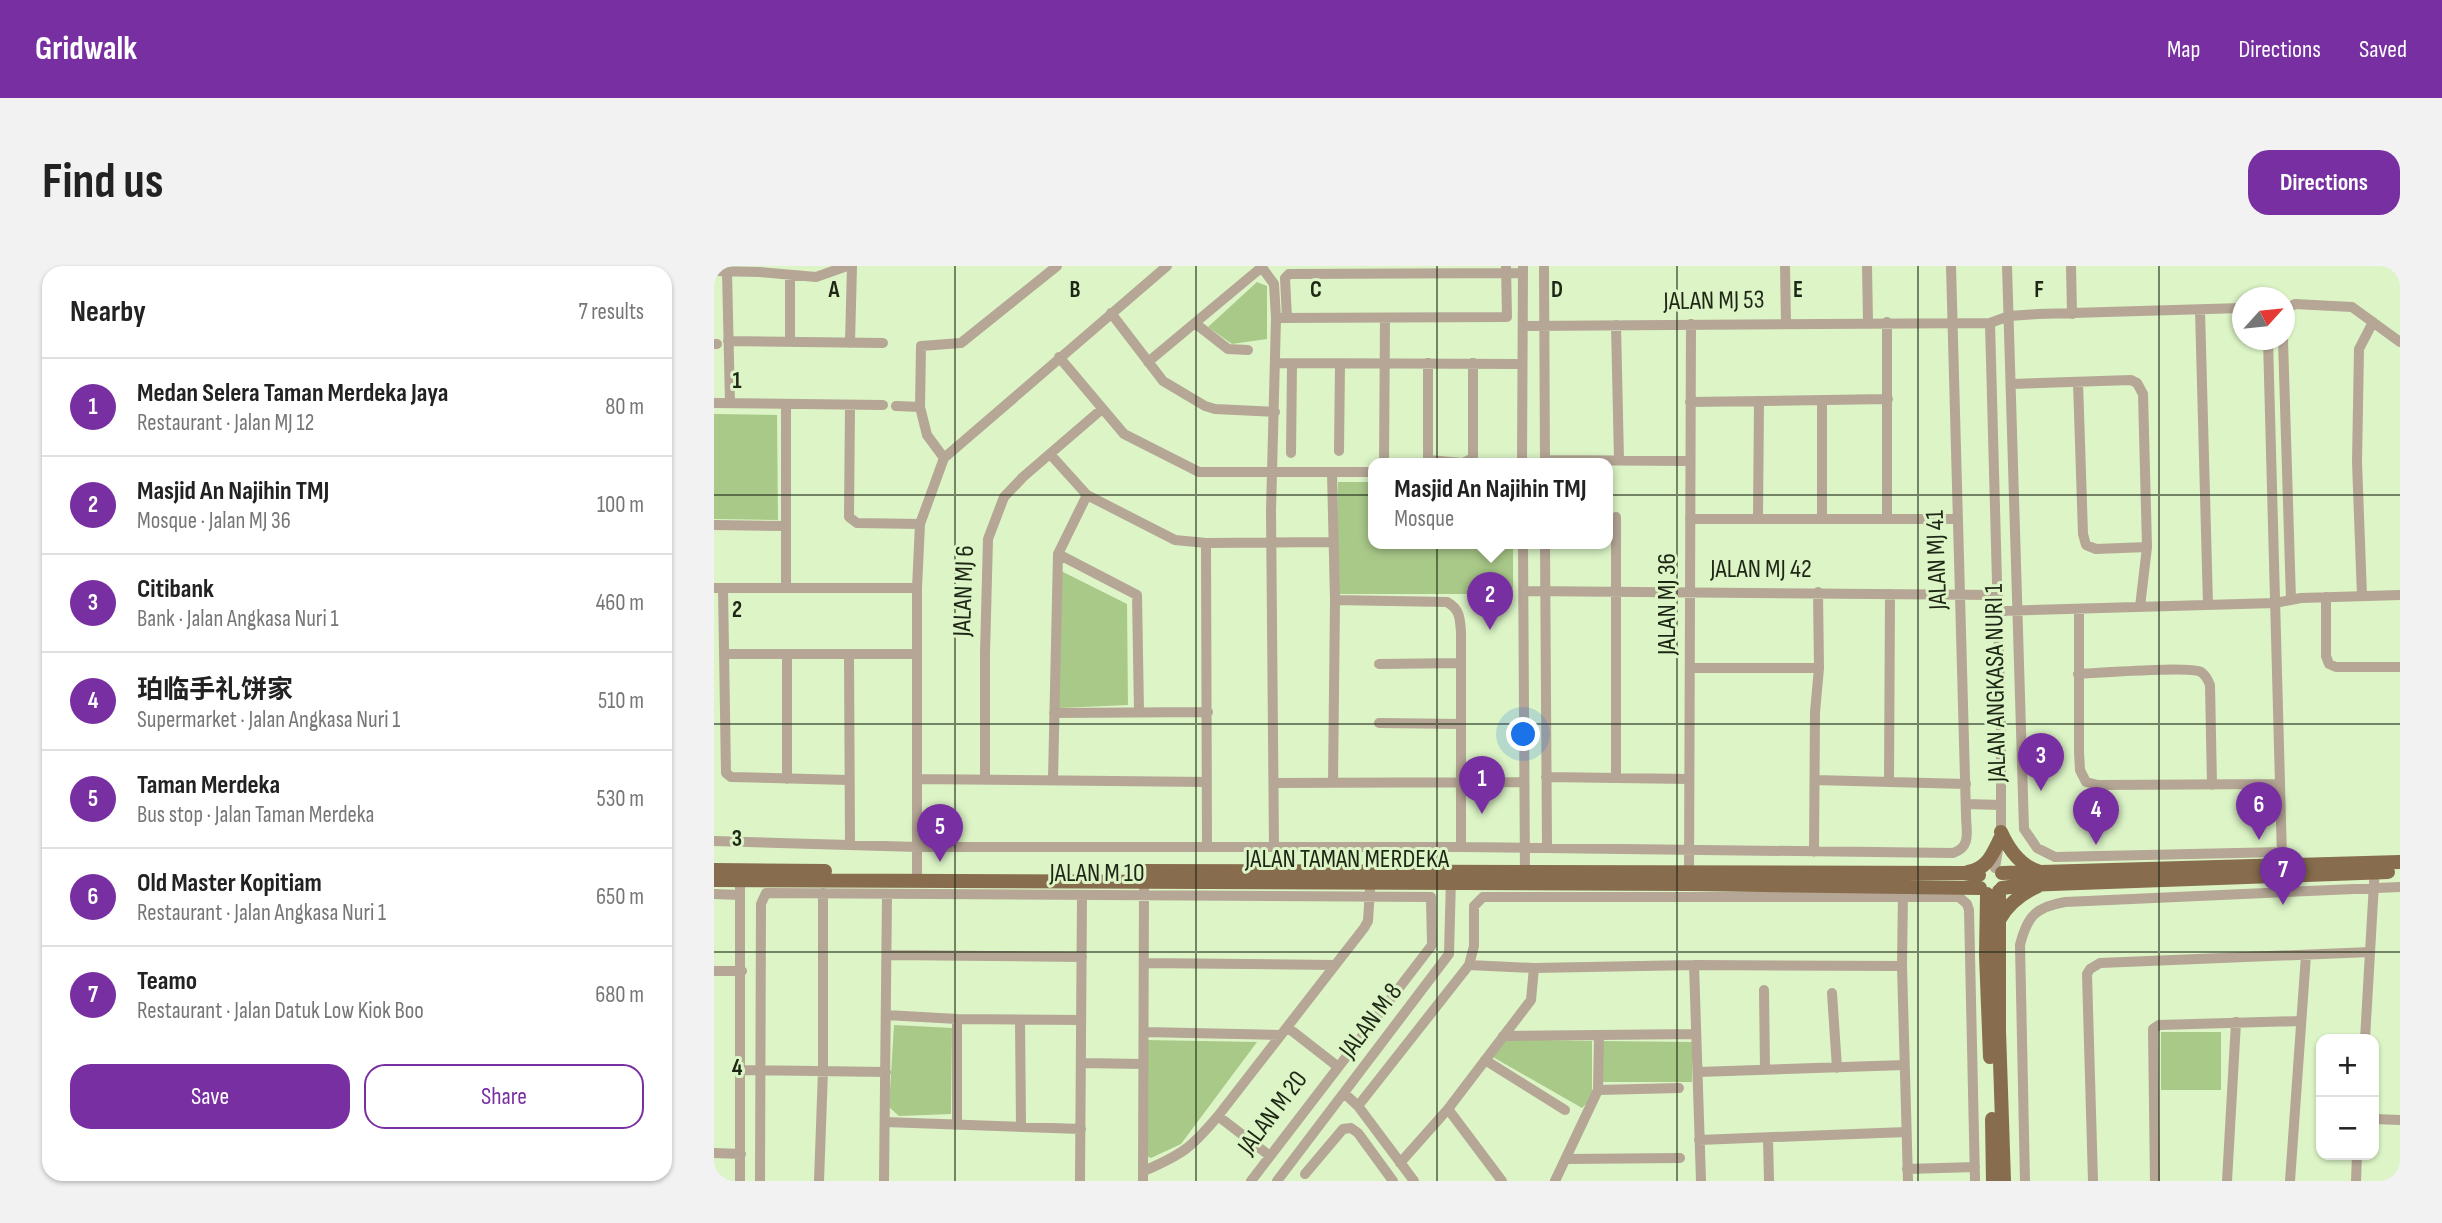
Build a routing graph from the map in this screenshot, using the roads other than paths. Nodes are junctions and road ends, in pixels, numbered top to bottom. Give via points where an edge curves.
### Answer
1 (849, 266) edge
2 (1057, 266) edge
3 (1167, 266) edge
4 (1544, 266) edge
5 (1785, 266) edge
6 (1867, 266) edge
7 (1951, 266) edge
8 (2007, 266) edge
9 (2071, 266) edge
10 (1262, 267) edge
11 (1414, 269) edge
12 (1323, 270) edge
13 (1371, 270) edge
14 (1460, 270) edge
15 (1506, 270) edge
16 (1523, 270) edge
17 (714, 271) edge
18 (727, 271) junction
19 (790, 275) junction
20 (2295, 304) edge
21 (2232, 308) edge
22 (2200, 310) junction
23 (1111, 313) junction
24 (2072, 314) junction
25 (2008, 316) junction
26 (1281, 318) junction
27 (1384, 318) junction
28 (1888, 322) junction
29 (2373, 322) junction
30 (1786, 323) junction
31 (1868, 323) junction
32 (1954, 323) junction
33 (1990, 323) junction
34 (1196, 324) junction
35 (1691, 324) junction
36 (1616, 325) junction
37 (1523, 326) junction
38 (1544, 326) junction
39 (790, 342) junction
40 (2400, 342) edge
41 (720, 343) edge
42 (850, 343) junction
43 (883, 343) dead end
44 (1248, 350) dead end
45 (2268, 350) edge
46 (2283, 350) edge
47 (1059, 357) junction
48 (1148, 362) junction
49 (1275, 363) junction
50 (1384, 363) junction
51 (1428, 363) junction
52 (1474, 363) junction
53 (1292, 364) junction
54 (1340, 364) junction
55 (1522, 364) junction
56 (2078, 382) junction
57 (2011, 384) junction
58 (1888, 399) junction
59 (1822, 400) junction
60 (1759, 401) junction
61 (1690, 402) junction
62 (714, 403) edge
63 (730, 403) junction
64 (786, 404) junction
65 (850, 405) junction
66 (883, 405) dead end
67 (895, 406) dead end
68 (920, 407) junction
69 (1102, 409) junction
70 (1275, 412) junction
71 (1339, 451) dead end
72 (1291, 453) dead end
73 (1050, 454) junction
74 (944, 458) junction
75 (1384, 458) edge
76 (1428, 458) edge
77 (1473, 458) edge
78 (1522, 458) edge
79 (1545, 458) edge
80 (1613, 460) edge
81 (1619, 460) junction
82 (1690, 461) junction
83 (1272, 472) junction
84 (1332, 472) junction
85 (1368, 472) edge
86 (1087, 495) junction
87 (1616, 517) dead end
88 (1758, 518) junction
89 (1822, 518) junction
90 (1887, 518) junction
91 (1690, 519) junction
92 (1958, 519) junction
93 (920, 524) junction
94 (714, 525) edge
95 (786, 526) junction
96 (1271, 542) junction
97 (1334, 542) junction
98 (1206, 543) junction
99 (2147, 547) junction
100 (1523, 549) edge
101 (1545, 549) edge
102 (1058, 554) junction
103 (718, 588) edge
104 (786, 588) junction
105 (917, 588) junction
106 (1524, 591) junction
107 (1545, 591) junction
108 (1616, 591) junction
109 (1690, 591) junction
110 (1818, 592) junction
111 (1890, 594) junction
112 (1961, 595) junction
113 (1998, 595) junction
114 (2400, 595) edge
115 (2362, 596) junction
116 (2326, 597) junction
117 (1335, 600) junction
118 (2291, 600) junction
119 (2275, 603) junction
120 (2208, 605) junction
121 (2140, 607) junction
122 (2078, 609) junction
123 (1998, 611) junction
124 (2017, 611) junction
125 (724, 654) junction
126 (787, 654) junction
127 (849, 654) junction
128 (917, 654) junction
129 (1461, 663) junction
130 (1379, 664) dead end
131 (2400, 667) edge
132 (1690, 668) junction
133 (1819, 668) junction
134 (2078, 674) junction
135 (1139, 712) junction
136 (1208, 712) junction
137 (1054, 713) junction
138 (1379, 723) dead end
139 (1461, 724) junction
140 (720, 751) edge
141 (1546, 777) junction
142 (1616, 778) junction
143 (787, 779) junction
144 (918, 779) junction
145 (1053, 779) junction
146 (1689, 779) junction
147 (848, 780) junction
148 (985, 780) junction
149 (1815, 780) junction
150 (1207, 782) junction
151 (1462, 782) junction
152 (1524, 782) junction
153 (1889, 782) junction
154 (1274, 783) junction
155 (1333, 783) junction
156 (1966, 783) junction
157 (2280, 784) junction
158 (2212, 785) junction
159 (1966, 804) junction
160 (2001, 805) junction
161 (2001, 836) junction
162 (714, 841) edge
163 (850, 844) junction
164 (918, 847) junction
165 (1274, 847) junction
166 (1207, 848) junction
167 (1461, 848) junction
168 (1524, 848) junction
169 (1547, 848) junction
170 (1689, 849) junction
171 (1814, 852) junction
172 (2400, 862) edge
173 (2283, 865) junction
174 (2375, 868) junction
175 (714, 870) edge
176 (1998, 871) junction
177 (2400, 872) edge
178 (917, 876) junction
179 (1451, 878) junction
180 (1525, 878) junction
181 (1689, 878) junction
182 (1964, 879) junction
183 (2043, 879) junction
184 (714, 880) edge
185 (1144, 883) junction
186 (1990, 887) junction
187 (2400, 887) edge
188 (740, 888) junction
189 (2374, 888) junction
190 (1370, 889) junction
191 (1903, 891) junction
192 (2283, 892) junction
193 (823, 893) junction
194 (714, 894) edge
195 (887, 895) junction
196 (1082, 895) junction
197 (1993, 922) junction
198 (2370, 952) junction
199 (2306, 954) junction
200 (887, 955) junction
201 (1082, 957) junction
202 (1144, 963) junction
203 (1335, 965) junction
204 (1469, 965) junction
205 (1694, 965) junction
206 (1902, 966) junction
207 (1534, 968) junction
208 (714, 971) edge
209 (742, 971) junction
210 (1764, 990) dead end
211 (1832, 993) dead end
212 (886, 1015) junction
213 (957, 1019) junction
214 (1020, 1020) junction
215 (1081, 1020) junction
216 (2300, 1021) junction
217 (2236, 1023) junction
218 (1284, 1031) junction
219 (1144, 1032) junction
220 (1696, 1034) junction
221 (2365, 1034) edge
222 (1599, 1035) junction
223 (1503, 1036) junction
224 (1485, 1060) junction
225 (1082, 1063) junction
226 (1143, 1063) junction
227 (1904, 1065) junction
228 (1337, 1066) junction
229 (1837, 1068) junction
230 (741, 1070) junction
231 (760, 1070) junction
232 (1765, 1070) junction
233 (822, 1071) junction
234 (886, 1072) junction
235 (1698, 1072) junction
236 (1679, 1088) dead end
237 (1598, 1090) junction
238 (1345, 1094) junction
239 (1358, 1106) junction
240 (1448, 1109) junction
241 (1565, 1110) dead end
242 (1218, 1116) junction
243 (2379, 1119) edge
244 (2400, 1120) edge
245 (885, 1122) junction
246 (957, 1125) junction
247 (1021, 1126) junction
248 (1081, 1129) junction
249 (1906, 1132) junction
250 (1768, 1138) junction
251 (1699, 1140) junction
252 (714, 1153) edge
253 (741, 1154) junction
254 (1270, 1156) junction
255 (1680, 1158) dead end
256 (1294, 1159) junction
257 (1566, 1159) junction
258 (2357, 1160) edge
259 (1400, 1163) junction
260 (1975, 1173) edge
261 (1907, 1175) edge
262 (1144, 1176) edge
263 (1307, 1177) edge
264 (1997, 1178) edge
265 (740, 1181) edge
266 (760, 1181) edge
267 (819, 1181) edge
268 (884, 1181) edge
269 (1080, 1181) edge
270 (1251, 1181) edge
271 (1277, 1181) edge
272 (1393, 1181) edge
273 (1414, 1181) edge
274 (1502, 1181) edge
275 (1555, 1181) edge
276 (1701, 1181) edge
277 (1769, 1181) edge
278 (2025, 1181) edge
279 (2093, 1181) edge
280 (2155, 1181) edge
281 (2227, 1181) edge
282 (2290, 1181) edge
283 (2356, 1181) edge

1 - 19 street via 816,277
1 - 42 street
2 - 68 street via 961,343 921,346
3 - 23 street
4 - 38 street
5 - 30 street
6 - 31 street
7 - 32 street, JALAN MJ 41
8 - 25 street, JALAN ANGKASA NURI 1
9 - 24 street
10 - 26 street via 1275,284
10 - 34 street
11 - 13 street
11 - 14 street
12 - 13 street
12 - 26 street via 1285,278
14 - 15 street
15 - 16 street
15 - 27 street via 1507,317
16 - 37 street
17 - 18 street
18 - 19 street
18 - 41 street
19 - 39 street
20 - 29 street via 2347,305
21 - 22 street
22 - 24 street
22 - 120 street
23 - 47 street
23 - 48 street
24 - 25 street
25 - 33 street
25 - 57 street, JALAN ANGKASA NURI 1
26 - 27 street
26 - 49 street
27 - 50 street
28 - 31 street, JALAN MJ 53
28 - 32 street, JALAN MJ 53
28 - 58 street
29 - 40 street
29 - 115 street via 2358,349
30 - 31 street, JALAN MJ 53
30 - 35 street, JALAN MJ 53
32 - 33 street, JALAN MJ 53
32 - 92 street, JALAN MJ 41
33 - 113 street
34 - 44 street via 1228,349
34 - 48 street
35 - 36 street, JALAN MJ 53
35 - 61 street, JALAN MJ 36
36 - 38 street, JALAN MJ 53
36 - 81 street
37 - 38 street, JALAN MJ 53
37 - 55 street
38 - 79 street
39 - 41 street
39 - 42 street
41 - 63 street
42 - 43 street
45 - 119 street
46 - 118 street
47 - 69 street
47 - 74 street
48 - 70 street via 1163,381 1215,410
49 - 53 street
49 - 70 street
50 - 51 street
50 - 54 street
50 - 75 street
51 - 52 street
51 - 76 street
52 - 55 street
52 - 77 street
53 - 54 street
53 - 72 street
54 - 71 street
55 - 78 street
56 - 57 street
56 - 99 street via 2086,545 2096,549
56 - 99 street via 2131,380 2141,387
57 - 124 street, JALAN ANGKASA NURI 1
58 - 59 street
58 - 90 street
59 - 60 street
59 - 89 street
60 - 61 street
60 - 88 street
61 - 82 street, JALAN MJ 36
62 - 63 street
63 - 64 street
64 - 65 street
64 - 95 street
65 - 66 street
65 - 93 street via 849,517 857,523
67 - 68 street
68 - 74 street via 928,435
69 - 73 street, JALAN MJ 6
69 - 83 street via 1125,434 1199,472
70 - 83 street
73 - 86 street
73 - 148 street, JALAN MJ 6 via 1004,497 988,539
74 - 93 street
80 - 81 street
81 - 82 street
82 - 91 street, JALAN MJ 36
83 - 84 street
83 - 96 street
84 - 85 street
84 - 97 street
86 - 98 street via 1175,540
86 - 102 street
87 - 108 street
88 - 89 street
88 - 91 street
89 - 90 street
90 - 92 street
91 - 109 street, JALAN MJ 36
92 - 112 street, JALAN MJ 41
93 - 105 street
94 - 95 street
95 - 104 street
96 - 97 street
96 - 98 street
96 - 154 street
97 - 117 street
98 - 136 street
99 - 121 street
100 - 106 street
101 - 107 street
102 - 135 street via 1137,595
102 - 137 street
103 - 104 street
103 - 125 street
104 - 105 street
105 - 128 street
106 - 107 street, JALAN MJ 42
106 - 152 street
107 - 108 street, JALAN MJ 42
107 - 141 street
108 - 109 street, JALAN MJ 42
108 - 142 street
109 - 110 street, JALAN MJ 42
109 - 132 street, JALAN MJ 36
110 - 111 street, JALAN MJ 42
110 - 133 street
111 - 112 street, JALAN MJ 42
111 - 153 street
112 - 113 street, JALAN MJ 42
112 - 156 street, JALAN MJ 41
113 - 123 street
114 - 115 street
115 - 116 street
116 - 118 street
116 - 131 street via 2329,664
117 - 129 street via 1447,602 1460,617
117 - 155 street
118 - 119 street
119 - 120 street
119 - 157 street
120 - 121 street
121 - 122 street
122 - 124 street
122 - 134 street
123 - 124 street
123 - 160 street
124 - 173 street, JALAN ANGKASA NURI 1 via 2022,819 2037,848 2065,858
125 - 126 street
125 - 140 street
126 - 127 street
126 - 143 street
127 - 128 street
127 - 147 street
128 - 144 street
129 - 130 street
129 - 139 street
132 - 133 street
132 - 146 street, JALAN MJ 36
133 - 149 street
134 - 158 street via 2080,770 2086,782
134 - 158 street via 2201,672 2210,685
135 - 136 street
135 - 137 street
136 - 150 street
137 - 145 street
138 - 139 street
139 - 151 street
140 - 143 street via 731,777
141 - 142 street
141 - 169 street
142 - 146 street
143 - 147 street
144 - 148 street
144 - 164 street
145 - 148 street
145 - 150 street
146 - 170 street, JALAN MJ 36
147 - 163 street
149 - 153 street
149 - 171 street
150 - 166 street
151 - 152 street
151 - 155 street
151 - 167 street
152 - 168 street
153 - 156 street
154 - 155 street
154 - 165 street
156 - 159 street, JALAN MJ 41
157 - 158 street
157 - 173 street
159 - 160 street
159 - 171 street, JALAN MJ 41 via 1966,843 1953,853
160 - 161 street
161 - 176 street
161 - 182 main road via 1986,865
161 - 183 main road via 2016,858
162 - 163 street
163 - 164 street
164 - 166 street
164 - 178 street
165 - 166 street
165 - 167 street
167 - 168 street
168 - 169 street
168 - 180 street
169 - 170 street
170 - 171 street
170 - 181 street, JALAN MJ 36
172 - 174 main road
173 - 174 main road
173 - 183 main road
173 - 192 street
174 - 177 main road
174 - 189 street
175 - 178 main road, JALAN TAMAN MERDEKA
176 - 183 main road
176 - 186 main road via 2004,879
176 - 186 main road via 1986,869
178 - 185 main road, JALAN TAMAN MERDEKA
178 - 188 main road, JALAN TAMAN MERDEKA
179 - 180 main road, JALAN TAMAN MERDEKA
179 - 185 main road, JALAN TAMAN MERDEKA
179 - 190 main road, JALAN TAMAN MERDEKA
179 - 238 street, JALAN M 8 via 1449,954
180 - 181 main road, JALAN TAMAN MERDEKA
181 - 182 main road, JALAN TAMAN MERDEKA
181 - 191 main road, JALAN TAMAN MERDEKA
182 - 186 main road, JALAN TAMAN MERDEKA
182 - 191 main road, JALAN TAMAN MERDEKA
182 - 197 main road via 1984,901
183 - 186 main road, JALAN TAMAN MERDEKA
183 - 197 main road
184 - 188 main road, JALAN TAMAN MERDEKA
185 - 190 main road, JALAN TAMAN MERDEKA
185 - 196 street, JALAN M 10
185 - 202 street
186 - 197 main road
187 - 189 street
188 - 194 street
188 - 209 street
189 - 192 street
189 - 198 street
190 - 203 street via 1368,920
190 - 228 street, JALAN M 20 via 1431,897 1432,945
191 - 204 street via 1779,898 1483,897 1474,906
191 - 206 street
191 - 260 street via 1959,897 1969,910
192 - 278 street via 2065,902 2043,908 2027,922 2020,945
193 - 195 street, JALAN M 10
193 - 231 street, JALAN M 10 via 770,892 763,896
193 - 233 street
195 - 196 street, JALAN M 10
195 - 200 street
196 - 201 street
197 - 264 main road
198 - 199 street
198 - 221 street
199 - 216 street
199 - 279 street via 2100,963 2090,969
200 - 201 street
200 - 212 street
201 - 215 street
202 - 203 street
202 - 219 street
203 - 218 street
204 - 207 street
204 - 239 street
205 - 206 street
205 - 207 street
205 - 220 street
206 - 227 street
207 - 223 street via 1531,1000
208 - 209 street
209 - 230 street
210 - 232 street
211 - 229 street
212 - 213 street
212 - 234 street
213 - 214 street
213 - 246 street
214 - 215 street
214 - 247 street
215 - 225 street
216 - 217 street
216 - 282 street
217 - 280 street via 2152,1029
217 - 281 street
218 - 219 street
218 - 228 street
218 - 242 street
219 - 226 street
220 - 222 street
220 - 235 street
222 - 223 street
222 - 237 street
223 - 224 street
224 - 240 street
224 - 241 street
225 - 226 street
225 - 248 street
226 - 262 street
227 - 229 street
227 - 249 street
228 - 254 street, JALAN M 20
229 - 232 street
230 - 231 street
230 - 253 street
231 - 233 street
231 - 266 street
232 - 235 street
233 - 234 street
233 - 267 street
234 - 245 street
235 - 251 street
236 - 237 street
237 - 257 street
238 - 239 street
238 - 256 street, JALAN M 8
239 - 259 street
240 - 259 street
240 - 274 street
242 - 254 street
242 - 262 street via 1195,1143
243 - 244 street
245 - 246 street
245 - 268 street
246 - 247 street
247 - 248 street
248 - 269 street
249 - 250 street
249 - 261 street
250 - 251 street
250 - 277 street
251 - 276 street
252 - 253 street
253 - 265 street
254 - 270 street, JALAN M 20
255 - 257 street
256 - 263 street
256 - 271 street, JALAN M 8
257 - 275 street
258 - 283 street
259 - 273 street
260 - 261 street
260 - 264 street
263 - 272 street via 1343,1129 1351,1128

